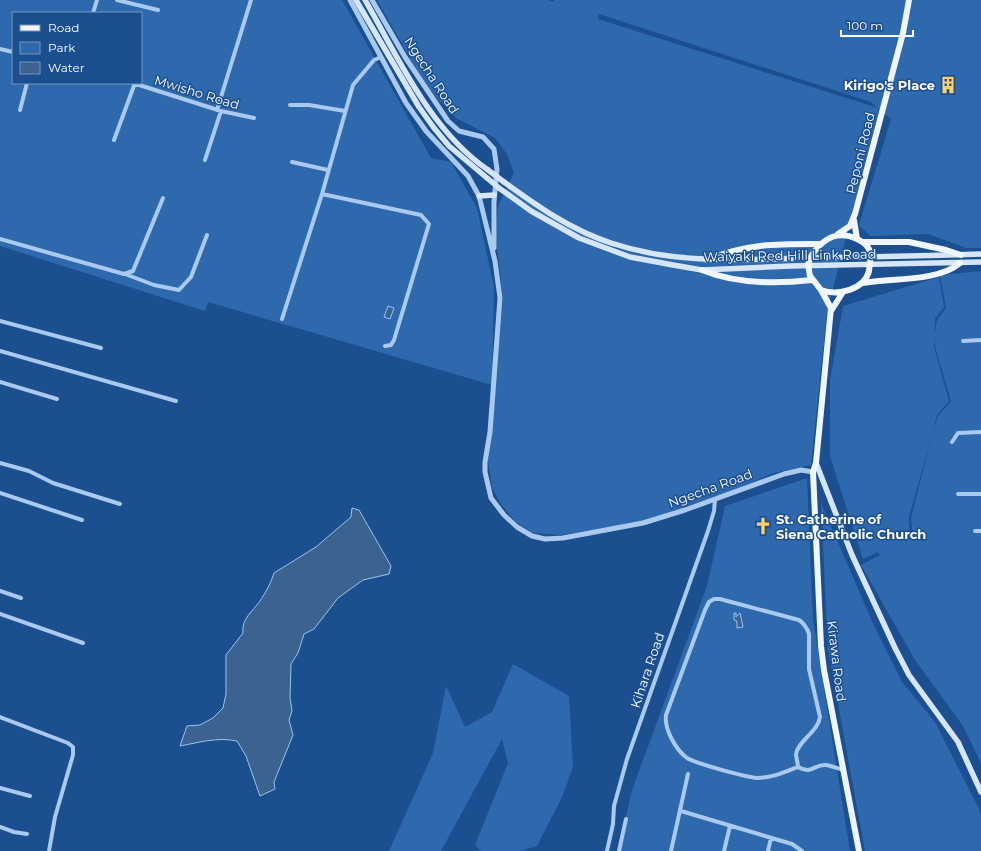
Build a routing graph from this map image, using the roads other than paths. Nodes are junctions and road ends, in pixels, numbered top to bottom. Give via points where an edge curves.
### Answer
1 (97, 0) edge
2 (117, 0) edge
3 (251, 0) edge
4 (350, 0) edge
5 (356, 0) edge
6 (365, 0) edge
7 (372, 0) edge
8 (910, 0) edge
9 (158, 10) dead end
10 (93, 12) edge
11 (0, 49) edge
12 (12, 52) edge
13 (381, 57) junction
14 (27, 84) edge
15 (134, 84) edge
16 (137, 84) edge
17 (290, 104) dead end
18 (20, 110) dead end
19 (219, 110) junction
20 (345, 112) junction
21 (254, 118) dead end
22 (114, 140) dead end
23 (205, 160) dead end
24 (292, 162) dead end
25 (328, 170) junction
26 (322, 194) junction
27 (494, 194) junction
28 (479, 196) junction
29 (163, 198) dead end
30 (854, 219) junction
31 (838, 234) junction
32 (207, 235) dead end
33 (0, 239) edge
34 (860, 240) junction
35 (821, 244) junction
36 (981, 254) edge
37 (961, 255) junction
38 (706, 260) junction
39 (494, 261) junction
40 (981, 262) edge
41 (960, 263) junction
42 (702, 270) junction
43 (124, 274) junction
44 (811, 278) junction
45 (863, 283) junction
46 (821, 290) junction
47 (843, 292) junction
48 (830, 313) junction
49 (282, 319) dead end
50 (0, 321) edge
51 (981, 340) edge
52 (963, 341) dead end
53 (385, 346) dead end
54 (101, 348) dead end
55 (0, 351) edge
56 (0, 382) edge
57 (57, 399) dead end
58 (176, 401) dead end
59 (981, 432) edge
60 (952, 442) dead end
61 (0, 463) edge
62 (816, 463) junction
63 (813, 472) junction
64 (0, 493) edge
65 (958, 494) dead end
66 (981, 494) edge
67 (715, 499) junction
68 (120, 504) dead end
69 (82, 520) dead end
70 (975, 531) dead end
71 (981, 531) edge
72 (0, 591) edge
73 (22, 598) dead end
74 (0, 614) edge
75 (83, 643) dead end
76 (0, 717) edge
77 (798, 766) junction
78 (844, 770) junction
79 (688, 774) dead end
80 (0, 788) edge
81 (981, 792) edge
82 (30, 796) dead end
83 (681, 811) junction
84 (626, 819) dead end
85 (730, 826) junction
86 (0, 827) edge
87 (27, 834) dead end
88 (771, 838) junction
89 (48, 851) edge
90 (607, 851) edge
91 (619, 851) edge
92 (671, 851) edge
93 (724, 851) edge
94 (768, 851) edge
95 (802, 851) edge
96 (859, 851) edge

1 - 10 street
2 - 9 street
3 - 19 street
4 - 13 street, Ngecha Road
5 - 42 main road, Waiyaki Red Hill Link Road, bridge via 419,108 434,128 449,146 499,188 549,221 595,245 636,258
6 - 38 main road, Waiyaki Red Hill Link Road, bridge via 438,122 460,147 488,170 554,217 596,238 666,256
7 - 27 street, Ngecha Road via 405,57 448,121 458,131 476,134 491,146 497,162
8 - 30 main road, Peponi Road
11 - 12 street
13 - 20 street via 374,60 355,81
13 - 28 street, Ngecha Road via 421,125 468,176
14 - 18 street
15 - 22 street
16 - 19 street, Mwisho Road
17 - 20 street
19 - 21 street, Mwisho Road
19 - 23 street
20 - 25 street
24 - 25 street
25 - 26 street
26 - 49 street
26 - 53 street via 421,215 429,224 394,340 391,346
27 - 28 main road
27 - 39 street, Ngecha Road
28 - 39 street, Ngecha Road
29 - 43 street via 133,271
30 - 31 main road, Peponi Road via 846,230
30 - 34 main road, Peponi Road
31 - 34 main road
31 - 35 main road
32 - 43 street via 191,276 179,290 154,285
33 - 43 street
34 - 37 main road via 909,242
34 - 45 main road, bridge via 868,246 871,255 869,271
35 - 38 main road via 754,246 726,252
35 - 44 main road, bridge via 808,264
36 - 37 main road, Waiyaki Red Hill Link Road
37 - 38 main road, Waiyaki Red Hill Link Road
39 - 67 street, Ngecha Road via 500,304 485,472 491,498 504,515 532,536 551,539 643,523
40 - 41 main road, Waiyaki Red Hill Link Road
41 - 42 main road, Waiyaki Red Hill Link Road
41 - 45 main road via 949,270 917,278
42 - 44 main road via 720,276 760,282
44 - 46 main road
45 - 47 main road
46 - 47 main road
46 - 48 main road via 828,302
47 - 48 main road
48 - 62 main road
50 - 54 street
51 - 52 street
55 - 58 street
56 - 57 street
59 - 60 street via 958,433
61 - 68 street
62 - 63 main road
62 - 81 main road via 852,555 895,648 909,675 958,742
63 - 67 street, Ngecha Road via 801,470 788,473
63 - 78 main road, Kirawa Road via 821,646
64 - 69 street
65 - 66 street
67 - 90 street, Kihara Road via 708,531 627,759 614,806
70 - 71 street
72 - 73 street
74 - 75 street
76 - 89 street via 73,747
77 - 77 street via 781,774 752,777 691,760 678,749 666,724 666,715 705,610 712,600 720,599 799,620 807,628 810,669 820,717 818,725 797,750
77 - 78 street via 812,770 826,765
78 - 96 main road, Kirawa Road
79 - 83 street
80 - 82 street
83 - 85 street
83 - 92 street
84 - 91 street
85 - 88 street
85 - 93 street
86 - 87 street
88 - 94 street
88 - 95 street via 792,844

